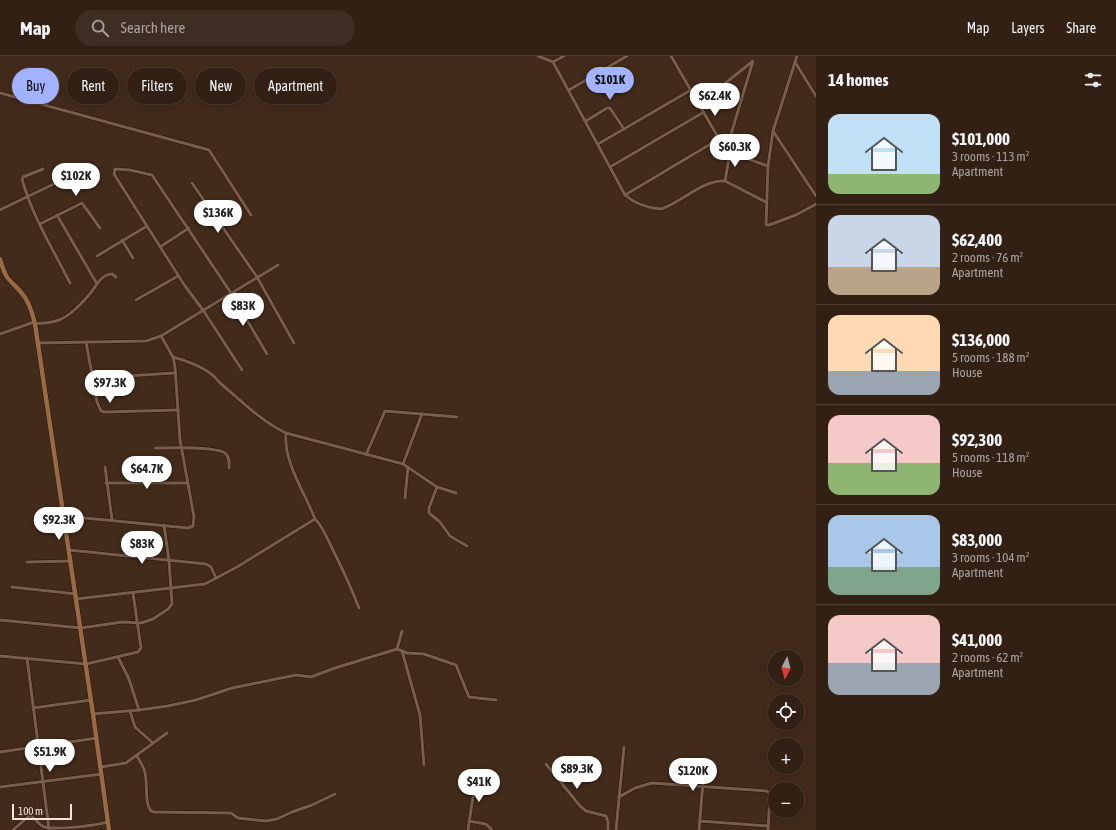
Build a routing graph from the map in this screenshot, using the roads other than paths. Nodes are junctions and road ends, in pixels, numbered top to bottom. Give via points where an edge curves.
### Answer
1 (538, 56) edge
2 (564, 56) edge
3 (627, 56) edge
4 (671, 56) edge
5 (754, 56) edge
6 (797, 56) edge
7 (752, 61) junction
8 (553, 62) junction
9 (795, 62) junction
10 (569, 90) junction
11 (691, 90) junction
12 (0, 93) edge
13 (816, 96) edge
14 (699, 104) junction
15 (704, 112) junction
16 (586, 121) junction
17 (624, 129) junction
18 (773, 131) junction
19 (719, 139) junction
20 (598, 144) junction
21 (726, 151) junction
22 (730, 153) junction
23 (768, 166) junction
24 (610, 167) junction
25 (43, 169) dead end
26 (725, 180) junction
27 (58, 182) dead end
28 (192, 183) dead end
29 (625, 195) junction
30 (816, 196) edge
31 (27, 197) junction
32 (766, 202) junction
33 (816, 204) edge
34 (0, 210) edge
35 (251, 214) dead end
36 (57, 215) junction
37 (40, 224) junction
38 (147, 226) junction
39 (100, 228) dead end
40 (189, 228) junction
41 (122, 240) junction
42 (160, 247) junction
43 (97, 256) dead end
44 (133, 258) dead end
45 (0, 259) edge
46 (278, 265) dead end
47 (178, 276) junction
48 (116, 277) dead end
49 (257, 277) junction
50 (70, 283) dead end
51 (97, 284) junction
52 (231, 293) junction
53 (136, 300) dead end
54 (204, 310) junction
55 (35, 323) junction
56 (0, 334) edge
57 (161, 336) junction
58 (86, 342) junction
59 (38, 343) junction
60 (294, 343) dead end
61 (267, 354) dead end
62 (172, 357) junction
63 (242, 370) dead end
64 (175, 373) junction
65 (93, 378) junction
66 (178, 410) junction
67 (422, 414) junction
68 (457, 417) dead end
69 (286, 433) junction
70 (155, 448) dead end
71 (182, 448) junction
72 (366, 455) junction
73 (403, 464) junction
74 (105, 467) dead end
75 (408, 467) junction
76 (229, 468) dead end
77 (106, 483) junction
78 (188, 483) junction
79 (437, 487) junction
80 (456, 493) dead end
81 (405, 498) dead end
82 (64, 516) junction
83 (315, 519) junction
84 (112, 520) junction
85 (164, 525) junction
86 (467, 546) dead end
87 (69, 550) junction
88 (169, 560) junction
89 (71, 561) junction
90 (28, 562) dead end
91 (216, 578) junction
92 (12, 587) dead end
93 (172, 588) junction
94 (133, 593) junction
95 (76, 597) junction
96 (359, 608) dead end
97 (0, 620) edge
98 (136, 623) junction
99 (81, 628) junction
100 (402, 631) dead end
101 (397, 649) junction
102 (402, 651) junction
103 (0, 656) edge
104 (118, 657) junction
105 (27, 658) junction
106 (86, 664) junction
107 (91, 700) junction
108 (496, 700) dead end
109 (33, 708) junction
110 (139, 710) junction
111 (130, 711) junction
112 (94, 714) junction
113 (167, 733) dead end
114 (97, 738) junction
115 (153, 743) junction
116 (39, 746) junction
117 (624, 747) dead end
118 (0, 752) edge
119 (137, 756) junction
120 (705, 759) dead end
121 (546, 764) dead end
122 (424, 765) dead end
123 (101, 767) junction
124 (102, 774) junction
125 (484, 774) dead end
126 (43, 782) junction
127 (702, 786) junction
128 (0, 787) edge
129 (335, 794) dead end
130 (619, 797) junction
131 (469, 821) junction
132 (700, 821) junction
133 (108, 822) junction
134 (49, 828) junction
135 (768, 828) edge
136 (13, 830) edge
137 (109, 830) edge
138 (468, 830) edge
139 (492, 830) edge
140 (608, 830) edge
141 (616, 830) edge
142 (699, 830) edge

1 - 8 street
2 - 8 street
3 - 10 street
4 - 11 street
5 - 7 street
6 - 9 street
7 - 14 street
7 - 21 street
8 - 10 street
9 - 13 street
9 - 18 street
10 - 16 street
11 - 14 street
11 - 17 street
12 - 35 street via 208,150
14 - 15 street
15 - 19 street
15 - 24 street
16 - 17 street via 610,108
16 - 20 street
17 - 20 street
18 - 23 street
18 - 30 street
19 - 21 street
19 - 29 street
20 - 24 street
21 - 22 street
22 - 23 street
22 - 26 street
23 - 32 street
24 - 29 street
25 - 31 street via 22,178
26 - 29 street via 707,184 661,209 632,201
26 - 32 street
27 - 31 street
28 - 49 street
31 - 34 street
31 - 37 street
32 - 33 street via 766,225 796,215
36 - 37 street
36 - 39 street via 82,203
36 - 51 street
37 - 50 street
38 - 40 street via 114,174 115,169 152,175
38 - 41 street
38 - 42 street
40 - 42 street
40 - 52 street
41 - 43 street
41 - 44 street
42 - 47 street
45 - 55 street via 8,278 27,301
46 - 49 street
47 - 53 street
47 - 54 street
48 - 51 street via 112,274 105,275
49 - 52 street
49 - 60 street
51 - 55 street via 90,295 59,320
52 - 54 street
52 - 61 street
54 - 57 street
54 - 63 street
55 - 56 street
55 - 59 street
57 - 58 street via 146,341
57 - 62 street
58 - 59 street
58 - 65 street
59 - 82 street
62 - 64 street
62 - 69 street via 187,361 216,376 219,382 266,422
64 - 65 street
64 - 66 street
65 - 66 street via 97,402 105,412
66 - 71 street
67 - 68 street
67 - 72 street via 385,411
67 - 73 street
69 - 72 street
69 - 83 street via 289,460
70 - 71 street
71 - 76 street via 224,453 229,461
71 - 78 street
72 - 73 street
73 - 75 street
74 - 77 street
75 - 79 street
75 - 81 street
77 - 78 street
77 - 84 street
78 - 85 street via 194,517 193,526 188,528
79 - 80 street
79 - 86 street via 429,513 440,522 450,536
82 - 84 street
82 - 87 street
83 - 91 street
83 - 96 street via 333,550
84 - 85 street
85 - 88 street
87 - 88 street
87 - 89 street
88 - 91 street via 206,564 211,567
88 - 93 street
89 - 90 street
89 - 95 street
91 - 93 street via 205,584
92 - 95 street
93 - 94 street
93 - 98 street via 171,606 153,619
94 - 95 street
94 - 98 street
95 - 99 street
97 - 99 street
98 - 99 street via 122,622
98 - 104 street via 140,650
99 - 106 street
100 - 101 street
101 - 102 street
101 - 110 street via 311,677 296,675 259,682 196,700
102 - 108 street via 424,654 453,663 458,667 469,697
102 - 122 street via 420,715
103 - 105 street
104 - 106 street
104 - 110 street via 129,679
105 - 106 street
105 - 109 street
106 - 107 street
107 - 109 street
107 - 112 street
109 - 116 street
110 - 111 street
111 - 112 street
111 - 115 street via 136,727
112 - 114 street
113 - 115 street
114 - 116 street
114 - 123 street
115 - 119 street
116 - 118 street
116 - 126 street
117 - 130 street
119 - 123 street via 126,763
119 - 129 street via 145,771 148,807 154,812 231,813 238,818 277,819
120 - 127 street
121 - 140 street via 586,812 606,816
123 - 124 street
124 - 126 street
124 - 133 street
125 - 131 street via 474,790
126 - 128 street
126 - 134 street
127 - 130 street via 652,783 635,788
127 - 132 street
127 - 135 street via 770,792
130 - 141 street
131 - 138 street
131 - 139 street via 486,824
132 - 135 street
132 - 142 street
133 - 134 street via 72,829
133 - 137 street
134 - 136 street via 42,826 30,815

